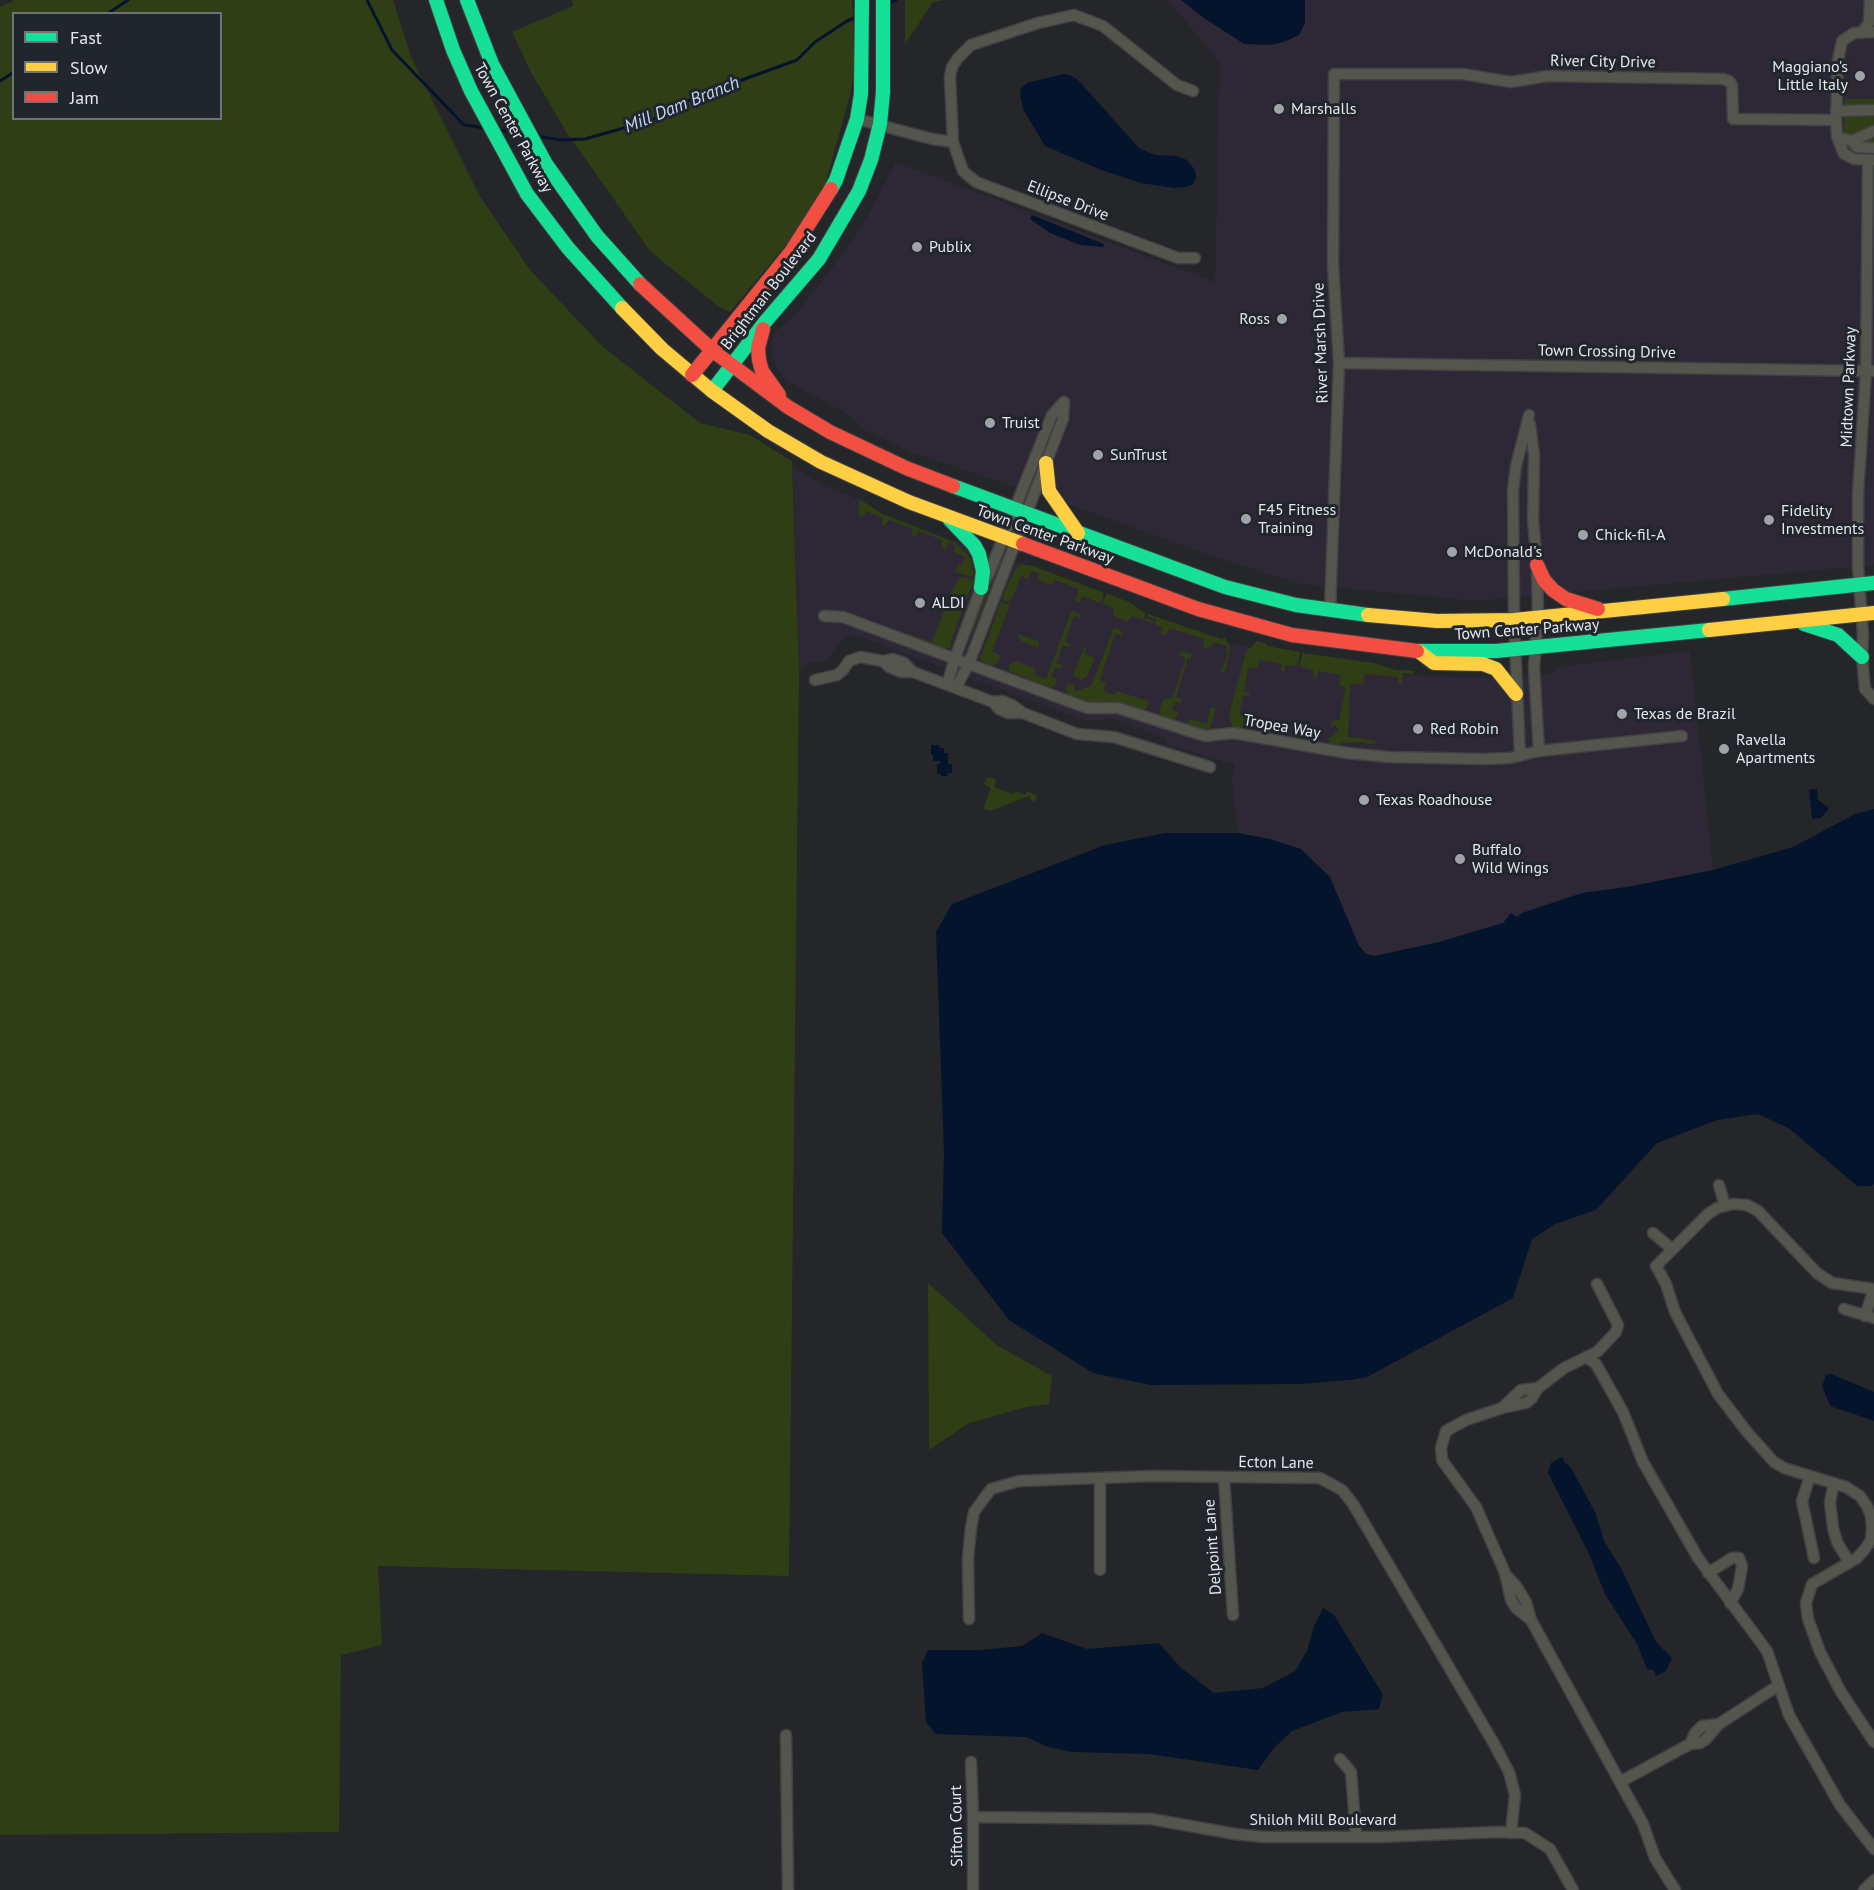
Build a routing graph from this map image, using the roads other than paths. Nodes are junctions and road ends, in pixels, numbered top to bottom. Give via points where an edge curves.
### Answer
1 (436, 0) edge
2 (467, 0) edge
3 (862, 0) edge
4 (883, 0) edge
5 (1870, 0) edge
6 (1874, 32) edge
7 (1861, 33) junction
8 (1334, 74) joint
9 (1193, 91) dead end
10 (1874, 110) edge
11 (1836, 116) junction
12 (857, 119) junction
13 (879, 124) junction
14 (1874, 130) edge
15 (1837, 137) junction
16 (953, 142) junction
17 (1854, 144) junction
18 (1874, 148) edge
19 (1854, 159) junction
20 (1871, 160) edge
21 (1195, 258) dead end
22 (765, 322) junction
23 (713, 351) junction
24 (1339, 363) junction
25 (731, 366) junction
26 (1870, 371) edge
27 (692, 375) junction
28 (712, 391) junction
29 (788, 407) junction
30 (1046, 463) junction
31 (1021, 510) junction
32 (945, 516) junction
33 (1078, 533) junction
34 (1009, 539) junction
35 (1537, 565) junction
36 (1874, 583) edge
37 (1858, 585) junction
38 (981, 588) junction
39 (1330, 611) junction
40 (1603, 611) junction
41 (1868, 614) edge
42 (825, 616) dead end
43 (1538, 618) junction
44 (1514, 620) junction
45 (1795, 622) junction
46 (1536, 648) junction
47 (1516, 649) junction
48 (1418, 651) junction
49 (1862, 657) junction
50 (955, 658) junction
51 (969, 663) junction
52 (815, 680) dead end
53 (952, 686) junction
54 (1516, 694) junction
55 (1874, 699) edge
56 (1682, 736) dead end
57 (1539, 751) junction
58 (1520, 756) junction
59 (1210, 767) dead end
60 (1719, 1185) dead end
61 (1725, 1206) junction
62 (1653, 1233) dead end
63 (1672, 1249) junction
64 (1597, 1284) dead end
65 (1874, 1289) edge
66 (1844, 1309) dead end
67 (1870, 1317) edge
68 (1586, 1358) junction
69 (1810, 1476) junction
70 (1224, 1477) junction
71 (1100, 1478) junction
72 (1834, 1483) junction
73 (1814, 1558) dead end
74 (1849, 1562) junction
75 (1100, 1570) dead end
76 (1708, 1573) junction
77 (1730, 1603) junction
78 (1233, 1615) dead end
79 (969, 1619) dead end
80 (1779, 1685) junction
81 (786, 1735) dead end
82 (1874, 1742) edge
83 (1340, 1759) dead end
84 (971, 1762) dead end
85 (1620, 1782) junction
86 (973, 1817) junction
87 (1511, 1833) junction
88 (1356, 1836) junction
89 (1874, 1849) edge
90 (788, 1890) edge
91 (973, 1890) edge
92 (1573, 1890) edge
93 (1675, 1890) edge

1 - 27 main road, Town Center Parkway via 471,91 527,194 605,291
2 - 23 main road, Town Center Parkway via 492,64 546,164 624,267
3 - 12 main road, Brightman Boulevard
4 - 13 main road, Brightman Boulevard
5 - 7 street via 1869,23
6 - 7 street
7 - 11 street via 1842,41
8 - 11 street, River City Drive via 1463,74 1510,82 1548,76 1724,79 1732,85 1733,119
8 - 24 street, River Marsh Drive via 1334,265
9 - 16 street, Ellipse Drive via 1177,85 1103,26 1074,15 996,35 971,45 958,58 950,77
10 - 11 street
11 - 15 street
12 - 13 street
12 - 23 main road, Brightman Boulevard via 827,198 791,252
13 - 16 street
13 - 22 main road, Brightman Boulevard via 871,160 850,210 819,259
14 - 17 street
15 - 17 street
15 - 19 street via 1844,154
16 - 21 street, Ellipse Drive via 963,171 976,182 1178,258
17 - 18 street
17 - 19 street
19 - 20 street
20 - 26 street, Midtown Parkway
22 - 25 main road, Brightman Boulevard
22 - 29 main road via 759,360 770,384
23 - 25 main road, Town Center Parkway
23 - 27 main road, Brightman Boulevard
24 - 26 street, Town Crossing Drive
24 - 39 street, River Marsh Drive
25 - 28 main road, Brightman Boulevard
25 - 29 main road, Town Center Parkway
26 - 37 street, Midtown Parkway via 1858,494
27 - 28 main road, Town Center Parkway
28 - 32 main road, Town Center Parkway via 821,462
29 - 31 main road, Town Center Parkway via 906,468
30 - 31 street
30 - 31 street via 1063,419 1064,402 1052,415
30 - 33 main road via 1049,491
31 - 33 main road, Town Center Parkway
31 - 34 street
32 - 34 main road, Town Center Parkway
32 - 38 main road via 979,554
33 - 39 main road, Town Center Parkway via 1225,587
34 - 38 street
34 - 48 main road, Town Center Parkway via 1198,609 1292,635
34 - 51 street
35 - 40 main road via 1544,580 1566,599
35 - 43 street
35 - 44 street via 1529,415 1513,491
36 - 37 main road, Town Center Parkway
37 - 40 main road, Town Center Parkway
37 - 41 street, Midtown Parkway
38 - 50 street
39 - 44 main road, Town Center Parkway via 1398,619
40 - 43 main road, Town Center Parkway
41 - 45 main road, Town Center Parkway
41 - 49 street, Midtown Parkway
42 - 50 street, Tropea Way via 843,616
43 - 44 main road, Town Center Parkway
43 - 46 street
44 - 47 street
45 - 46 main road, Town Center Parkway
45 - 49 main road via 1838,635
46 - 47 main road, Town Center Parkway
46 - 57 street
47 - 48 main road, Town Center Parkway
47 - 54 street
48 - 54 main road via 1434,663 1483,664 1496,669
49 - 55 street, Midtown Parkway via 1865,689
50 - 51 street, Tropea Way
50 - 53 street
51 - 53 street
51 - 58 street, Tropea Way via 1087,708 1112,707 1205,736 1234,734 1388,757
52 - 53 street via 837,675 853,658 883,661 901,672 913,672
53 - 59 street via 993,702 1008,713 1023,713 1078,734 1114,737
54 - 58 street
56 - 57 street, Tropea Way
57 - 58 street, Tropea Way
60 - 61 street
61 - 63 street via 1708,1214
61 - 65 street via 1747,1205 1758,1211 1817,1273 1833,1283
62 - 63 street
63 - 69 street via 1656,1266 1718,1394 1774,1462
64 - 68 street via 1617,1325 1616,1332 1598,1352
65 - 67 street
66 - 67 street
68 - 76 street via 1596,1364 1623,1412 1643,1462
68 - 85 street via 1564,1368 1526,1403 1466,1420 1446,1431 1441,1448 1443,1460 1476,1507 1505,1574 1526,1602 1531,1620
69 - 72 street
69 - 73 street via 1802,1501
70 - 71 street, Ecton Lane
70 - 78 street, Delpoint Lane
70 - 87 street, Ecton Lane via 1320,1478 1342,1490 1509,1772 1515,1795
71 - 75 street
71 - 79 street, Ecton Lane via 1020,1481 991,1489 974,1512 971,1528
72 - 74 street via 1830,1502 1832,1522
72 - 74 street via 1860,1496 1871,1516 1871,1540
74 - 82 street via 1812,1584 1806,1603 1808,1619 1841,1692
76 - 77 street
76 - 77 street via 1732,1558 1739,1558 1742,1566 1738,1589
77 - 80 street via 1767,1651
80 - 85 street via 1719,1724 1700,1743 1689,1744
80 - 89 street via 1789,1715 1840,1805
81 - 90 street
83 - 88 street via 1351,1772
84 - 86 street, Sifton Court
85 - 93 street via 1644,1824 1655,1858
86 - 88 street, Shiloh Mill Boulevard via 1151,1819 1264,1837
86 - 91 street, Sifton Court
87 - 88 street, Shiloh Mill Boulevard
87 - 92 street, Shiloh Mill Boulevard via 1525,1833 1550,1849

